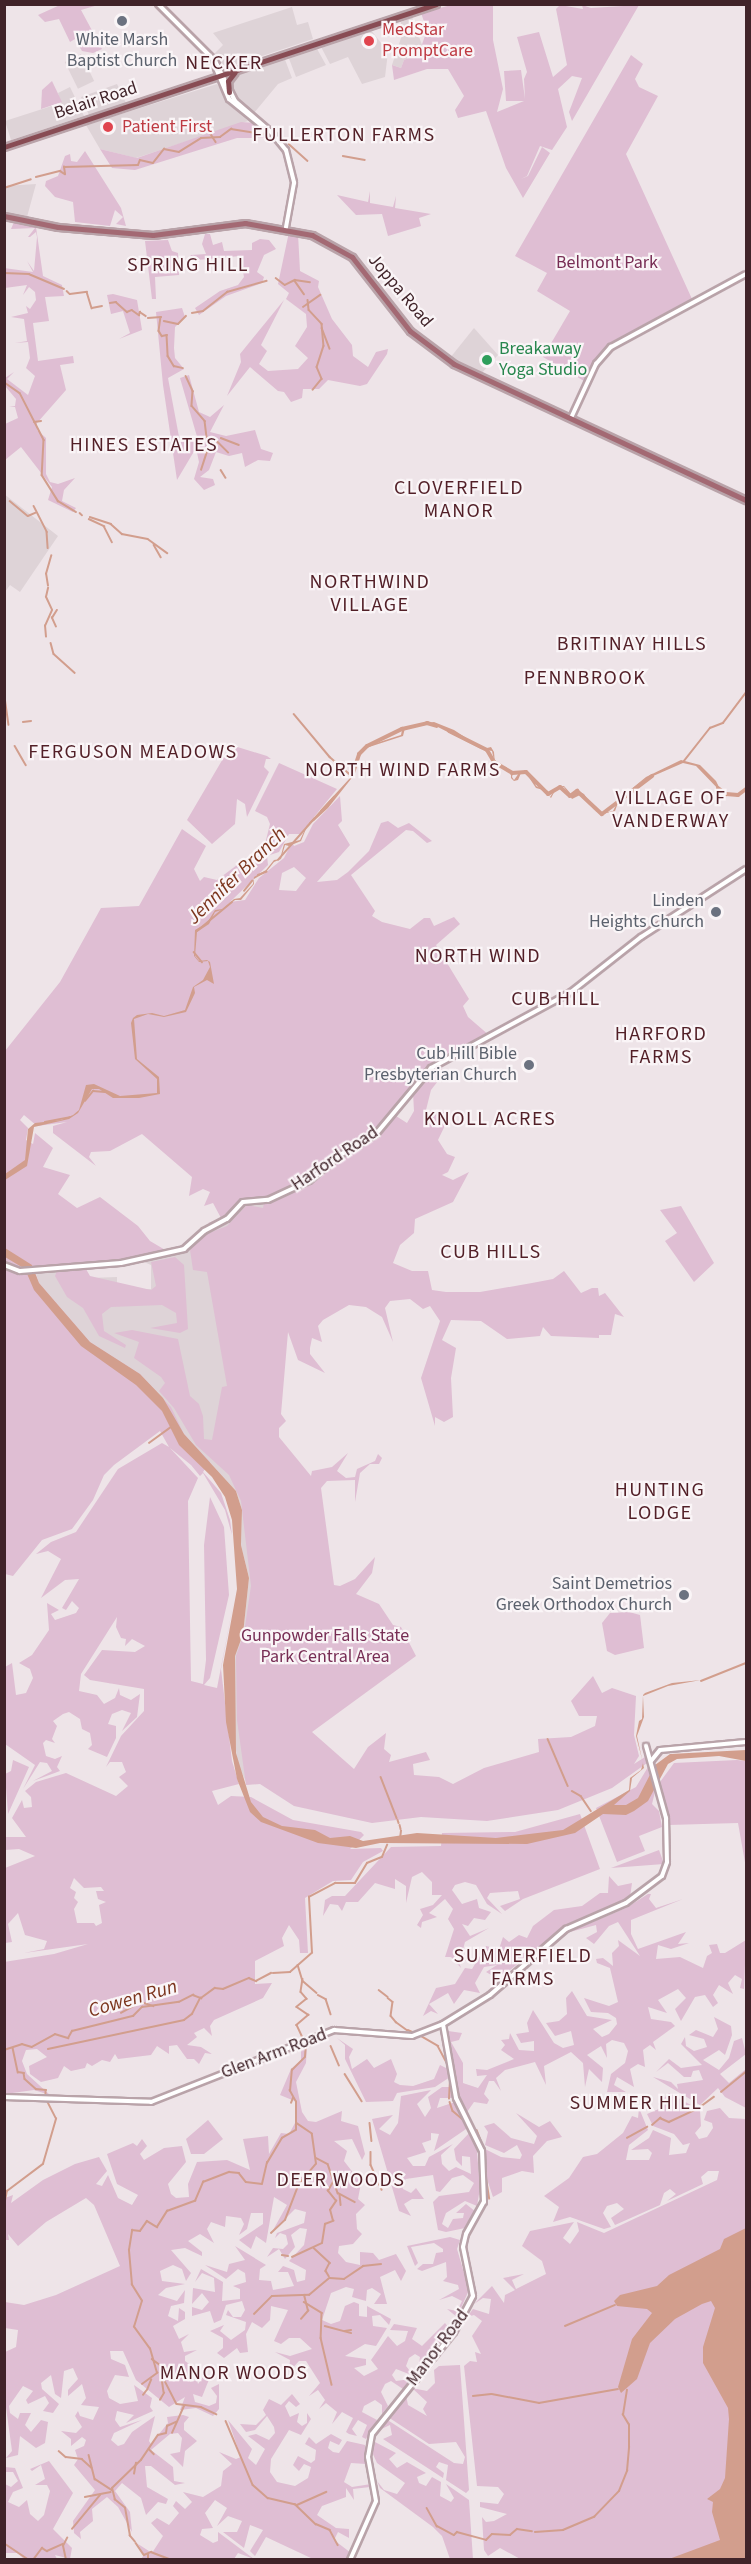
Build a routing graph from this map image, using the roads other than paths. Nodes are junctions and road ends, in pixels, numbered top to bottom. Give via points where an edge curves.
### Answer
1 (158, 4) edge
2 (436, 4) edge
3 (238, 69) junction
4 (220, 76) junction
5 (229, 92) junction
6 (264, 125) junction
7 (4, 147) edge
8 (4, 216) edge
9 (286, 227) junction
10 (747, 274) edge
11 (571, 418) junction
12 (747, 500) edge
13 (747, 869) edge
14 (4, 1265) edge
15 (747, 1742) edge
16 (660, 1750) junction
17 (651, 1763) junction
18 (443, 2024) junction
19 (4, 2097) edge
20 (350, 2559) edge

1 - 4 main road via 211,59
2 - 3 highway, Belair Road
3 - 4 highway, Belair Road
3 - 5 highway via 228,81
4 - 5 main road
4 - 6 main road via 233,105
4 - 7 highway, Belair Road
5 - 6 main road
6 - 9 main road via 282,145 293,171
8 - 9 main road, Joppa Road via 62,227 158,235 234,223
9 - 11 main road, Joppa Road via 322,239 348,255 403,323 446,359
10 - 11 main road via 611,347 596,364
11 - 12 main road, Joppa Road
13 - 14 main road, Harford Road via 641,937 571,992 431,1068 376,1134 340,1155 306,1183 268,1200 243,1202 227,1220 206,1229 178,1252 126,1263 22,1271
15 - 16 main road
16 - 17 main road
16 - 17 main road via 646,1746
17 - 18 main road, Glen Arm Road via 667,1829 667,1862 662,1876 626,1903 566,1929 489,1995
18 - 19 main road, Glen Arm Road via 415,2036 344,2029 151,2102
18 - 20 main road, Manor Road via 456,2098 482,2151 484,2202 463,2244 472,2296 457,2329 372,2434 368,2457 376,2500

